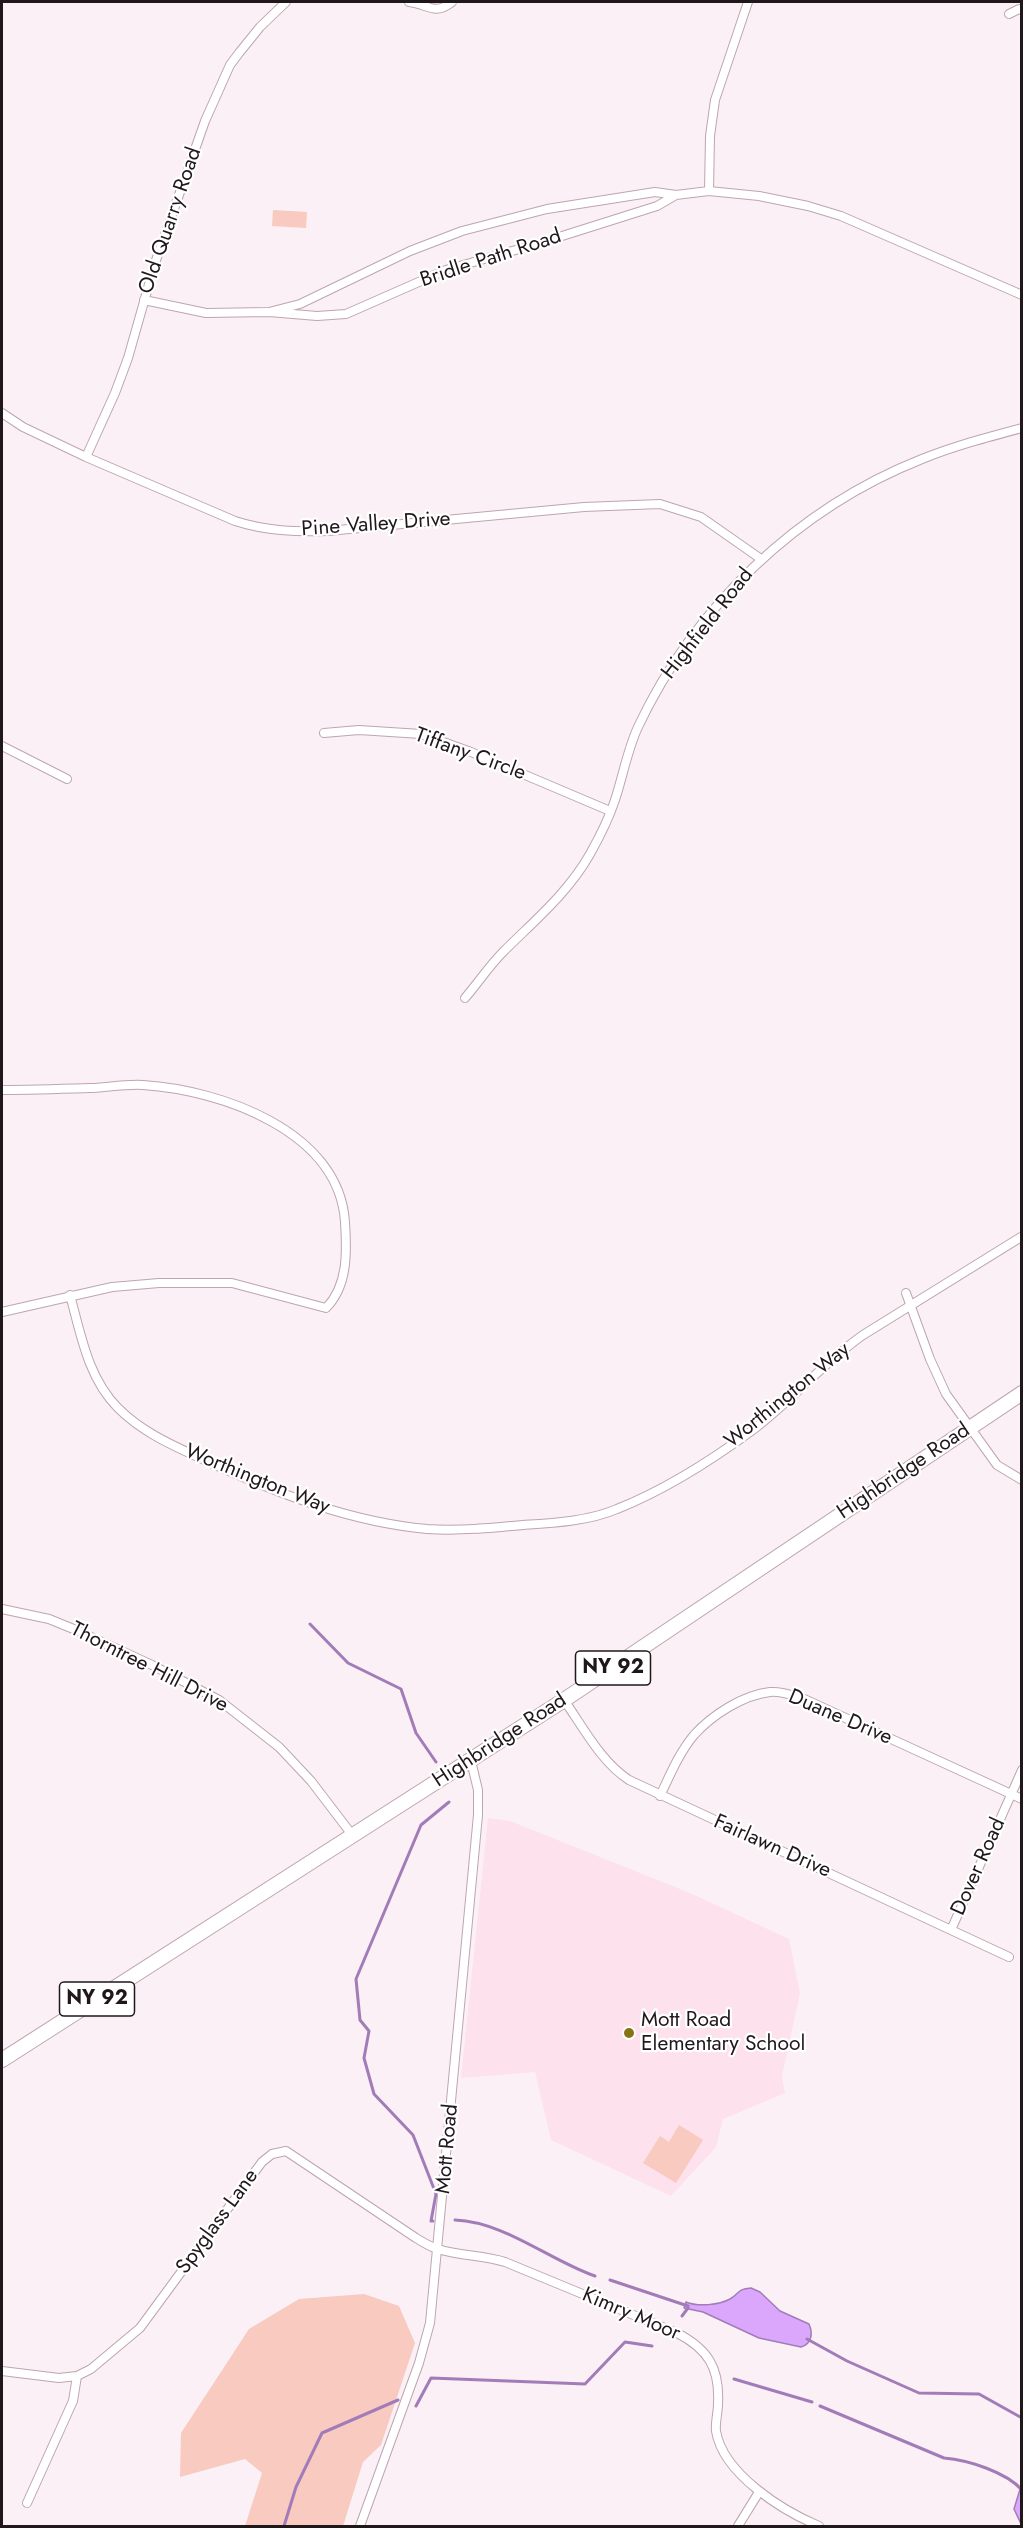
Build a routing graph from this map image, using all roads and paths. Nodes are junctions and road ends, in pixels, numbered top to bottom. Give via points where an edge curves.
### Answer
1 (286, 2) edge
2 (409, 2) edge
3 (420, 2) edge
4 (452, 2) edge
5 (748, 2) edge
6 (1022, 10) edge
7 (1009, 14) dead end
8 (709, 191) junction
9 (676, 195) junction
10 (1022, 295) edge
11 (144, 300) junction
12 (269, 312) junction
13 (2, 412) edge
14 (1022, 428) edge
15 (86, 458) junction
16 (761, 559) junction
17 (324, 733) dead end
18 (2, 746) edge
19 (67, 779) dead end
20 (610, 811) junction
21 (465, 998) dead end
22 (2, 1090) edge
23 (1021, 1237) edge
24 (906, 1293) dead end
25 (70, 1295) junction
26 (911, 1306) junction
27 (2, 1312) edge
28 (1022, 1393) edge
29 (970, 1428) junction
30 (1022, 1480) edge
31 (2, 1609) edge
32 (564, 1700) junction
33 (471, 1761) junction
34 (1022, 1770) edge
35 (1011, 1794) junction
36 (660, 1796) junction
37 (1022, 1799) edge
38 (353, 1836) junction
39 (951, 1930) junction
40 (1009, 1958) dead end
41 (2, 2060) edge
42 (439, 2249) junction
43 (2, 2371) edge
44 (77, 2376) junction
45 (759, 2492) junction
46 (27, 2503) dead end
47 (360, 2526) edge
48 (738, 2526) edge
49 (819, 2526) edge

1 - 11 street, Old Quarry Road via 230,65 205,122
2 - 3 street
3 - 4 street via 435,9
5 - 8 street via 715,100
6 - 7 street
8 - 9 street, Bridle Path Road
8 - 10 street, Bridle Path Road via 759,196 841,216
9 - 12 street, Bridle Path Road via 655,192 584,202 462,231 410,251 300,304
9 - 12 street, Bridle Path Road via 646,209 446,270 359,310 332,316
11 - 12 street, Bridle Path Road via 206,313
11 - 15 street, Old Quarry Road via 115,393
13 - 15 street, Pine Valley Drive via 23,427
14 - 16 street, Highfield Road via 938,453 866,486 816,516
15 - 16 street, Pine Valley Drive via 256,528 328,531 584,507 660,504 701,517
16 - 20 street, Highfield Road via 681,651 660,684 637,729
17 - 20 street, Tiffany Circle via 358,730 421,734
18 - 19 street
20 - 21 street, Highfield Road via 574,880
22 - 25 street via 143,1085 199,1094 248,1109 291,1132 323,1164 344,1204 347,1254 337,1297 326,1308 232,1283 159,1283
23 - 26 street, Worthington Way
24 - 26 street
25 - 26 street, Worthington Way via 85,1350 102,1389 135,1423 159,1439 314,1506 429,1529 565,1521 614,1511 644,1498 754,1429 838,1352
25 - 27 street
26 - 29 street via 942,1386
28 - 29 highway, Highbridge Road / NY 92
29 - 30 street via 997,1465
29 - 32 highway, Highbridge Road / NY 92
31 - 38 street, Thorntree Hill Drive via 49,1619 76,1630 219,1700 279,1747
32 - 33 highway, Highbridge Road / NY 92
32 - 36 street, Fairlawn Drive via 616,1772
33 - 38 highway, Highbridge Road / NY 92
33 - 42 street, Mott Road via 478,1790 478,1815
34 - 35 street, Dover Road
35 - 36 street, Duane Drive via 802,1698 771,1692 734,1704 695,1735
35 - 37 street, Duane Drive
35 - 39 street, Dover Road
36 - 39 street, Fairlawn Drive
38 - 41 highway, Highbridge Road / NY 92
39 - 40 street, Fairlawn Drive
42 - 44 street, Spyglass Lane via 416,2238 286,2151 272,2154 262,2162 140,2328
42 - 45 street, Kimry Moor via 505,2262 694,2342 710,2359 717,2379 716,2431 722,2448
42 - 47 street, Mott Road via 430,2323 419,2363
43 - 44 street via 59,2378
44 - 46 street via 73,2401
45 - 48 street
45 - 49 street, Kimry Moor via 794,2516

